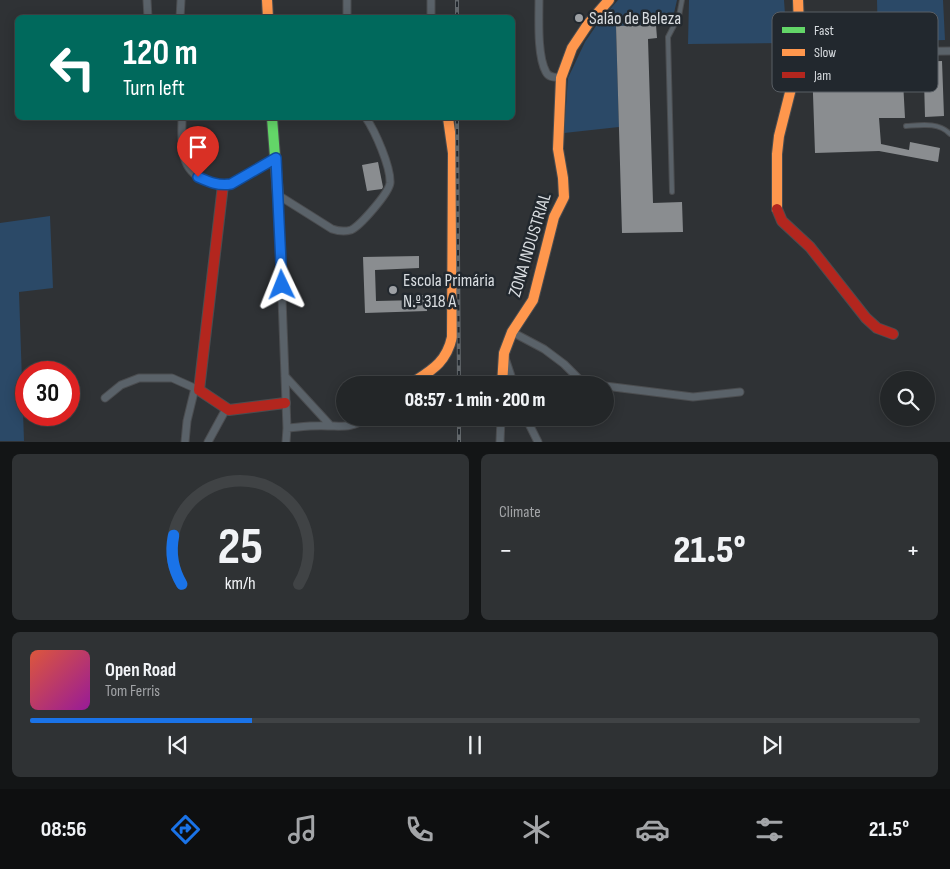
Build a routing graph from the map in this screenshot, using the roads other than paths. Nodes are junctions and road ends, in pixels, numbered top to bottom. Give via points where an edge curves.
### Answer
1 (147, 0) edge
2 (181, 0) edge
3 (267, 0) edge
4 (347, 0) edge
5 (431, 0) edge
6 (539, 0) edge
7 (609, 0) edge
8 (682, 0) edge
9 (148, 15) edge
10 (180, 15) edge
11 (268, 15) edge
12 (347, 15) edge
13 (431, 15) edge
14 (560, 78) junction
15 (790, 92) edge
16 (182, 120) edge
17 (273, 120) edge
18 (367, 120) edge
19 (448, 120) edge
20 (906, 126) dead end
21 (950, 134) edge
22 (276, 158) junction
23 (223, 186) junction
24 (672, 192) dead end
25 (278, 195) junction
26 (512, 332) junction
27 (893, 334) dead end
28 (504, 353) junction
29 (285, 376) junction
30 (422, 376) edge
31 (503, 376) edge
32 (511, 376) edge
33 (576, 376) edge
34 (614, 387) edge
35 (197, 389) junction
36 (740, 392) dead end
37 (105, 398) dead end
38 (285, 403) junction
39 (226, 409) junction
40 (330, 425) junction
41 (336, 426) edge
42 (338, 426) edge
43 (351, 426) edge
44 (501, 426) edge
45 (530, 426) edge
46 (287, 428) junction
47 (185, 442) edge
48 (208, 442) edge
49 (286, 442) edge
50 (500, 442) edge
51 (538, 442) edge

1 - 9 street
2 - 10 street
3 - 11 street
4 - 12 street
5 - 13 street
6 - 14 street via 540,48 547,73
7 - 14 street, ZONA INDUSTRIAL via 572,48
8 - 24 lane via 680,16 668,37
14 - 26 street, ZONA INDUSTRIAL via 558,149 564,197 554,217 533,300
15 - 27 street via 779,136 777,210 782,221 823,262 866,318 877,328
16 - 23 street via 183,152 190,171
17 - 22 street
18 - 25 street via 377,136 390,183 387,192 356,227 342,231 332,229
19 - 30 street via 453,153 451,348 441,363
20 - 21 lane via 934,125
22 - 23 street via 238,181
22 - 25 street
23 - 35 street
25 - 29 street
26 - 28 street, ZONA INDUSTRIAL
26 - 33 street via 544,349
28 - 31 street, ZONA INDUSTRIAL
28 - 32 street
29 - 38 street
29 - 40 street
34 - 36 street via 694,397
35 - 37 street via 172,378 139,378 121,385
35 - 39 street
35 - 47 street
38 - 39 street
38 - 46 street
39 - 48 street
40 - 41 street
40 - 46 street
42 - 43 street
44 - 50 street
45 - 51 street
46 - 49 street

